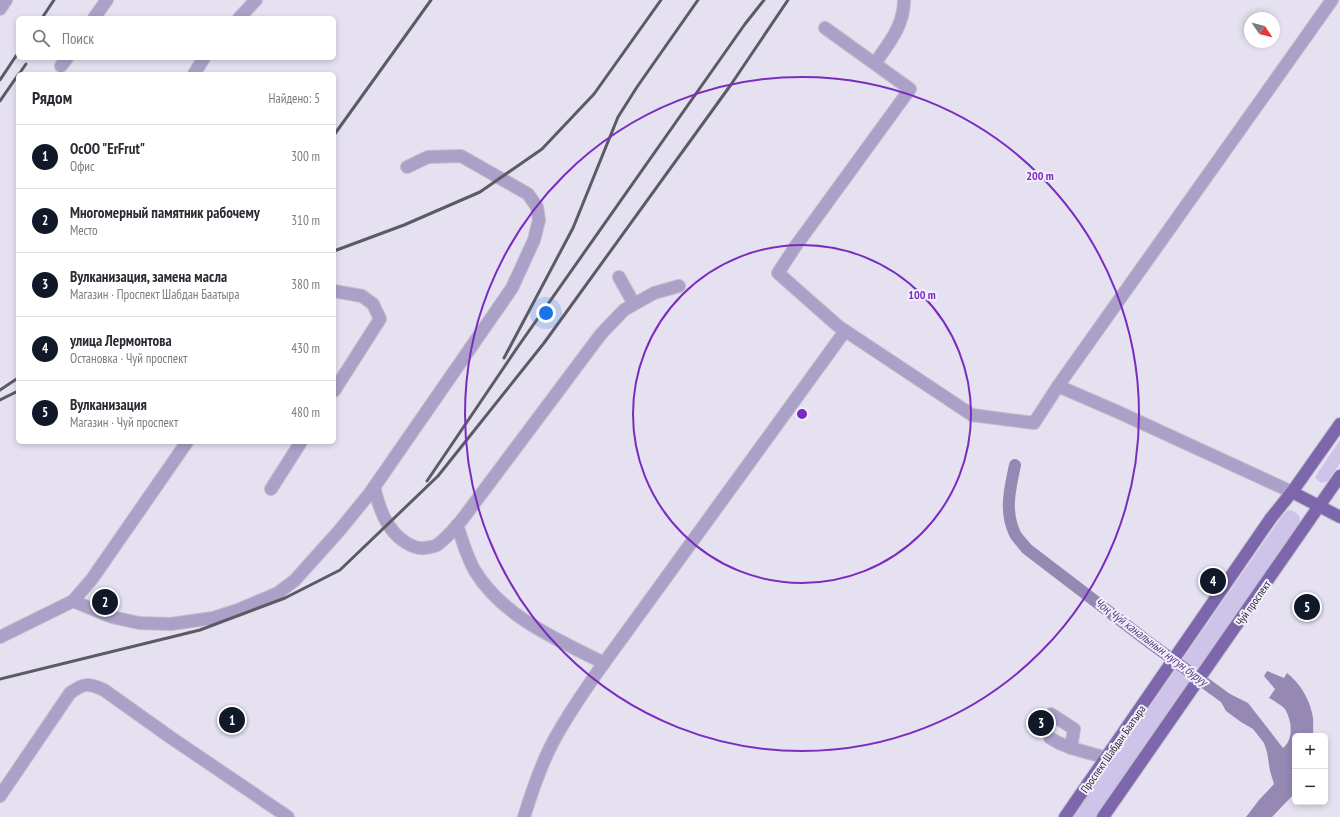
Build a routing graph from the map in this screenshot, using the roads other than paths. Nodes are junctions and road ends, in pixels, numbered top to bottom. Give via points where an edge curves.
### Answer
1 (6, 0) edge
2 (107, 0) edge
3 (256, 0) edge
4 (904, 0) edge
5 (1332, 0) edge
6 (0, 9) edge
7 (95, 16) edge
8 (241, 16) edge
9 (825, 28) dead end
10 (203, 60) edge
11 (875, 63) junction
12 (195, 72) edge
13 (407, 167) dead end
14 (619, 277) dead end
15 (679, 286) dead end
16 (336, 291) edge
17 (634, 304) junction
18 (845, 331) junction
19 (1058, 386) junction
20 (336, 388) edge
21 (1340, 424) edge
22 (186, 444) edge
23 (300, 444) edge
24 (1340, 476) edge
25 (374, 487) junction
26 (271, 489) dead end
27 (1292, 492) junction
28 (1319, 506) junction
29 (1340, 517) edge
30 (457, 525) junction
31 (73, 601) junction
32 (0, 637) edge
33 (604, 663) junction
34 (1051, 714) dead end
35 (1050, 738) dead end
36 (1071, 748) junction
37 (1107, 758) junction
38 (0, 796) edge
39 (288, 817) edge
40 (524, 817) edge
41 (1065, 817) edge
42 (1103, 817) edge

1 - 6 street
2 - 7 street
3 - 8 street
4 - 11 street via 904,10 896,33
5 - 19 street
9 - 11 street
10 - 12 street
11 - 18 street via 910,89 778,273
13 - 25 street via 428,157 461,156 528,194 537,207 539,220 534,240 512,288
14 - 17 street
15 - 17 street via 654,293
16 - 20 street via 362,296 373,304 380,319
17 - 30 street via 624,310 601,334
18 - 19 street via 972,415 1034,423
18 - 33 street
19 - 27 street
21 - 27 main road
22 - 31 street via 92,579
23 - 26 street
24 - 28 main road
25 - 30 street via 378,505 386,521 396,537 411,547 421,549 436,546
25 - 31 street via 295,580 278,593 238,610 213,618 171,624 139,623
27 - 28 main road
27 - 37 main road, Проспект Шабдан Баатыра via 1271,518
28 - 29 main road
28 - 42 main road, Чуй проспект
30 - 33 street via 474,569 486,588 518,616 553,638
31 - 32 street
33 - 40 street via 553,741
34 - 36 street via 1074,729
35 - 36 street
36 - 37 street
37 - 41 main road, Проспект Шабдан Баатыра
38 - 39 street via 70,693 86,684 104,690

